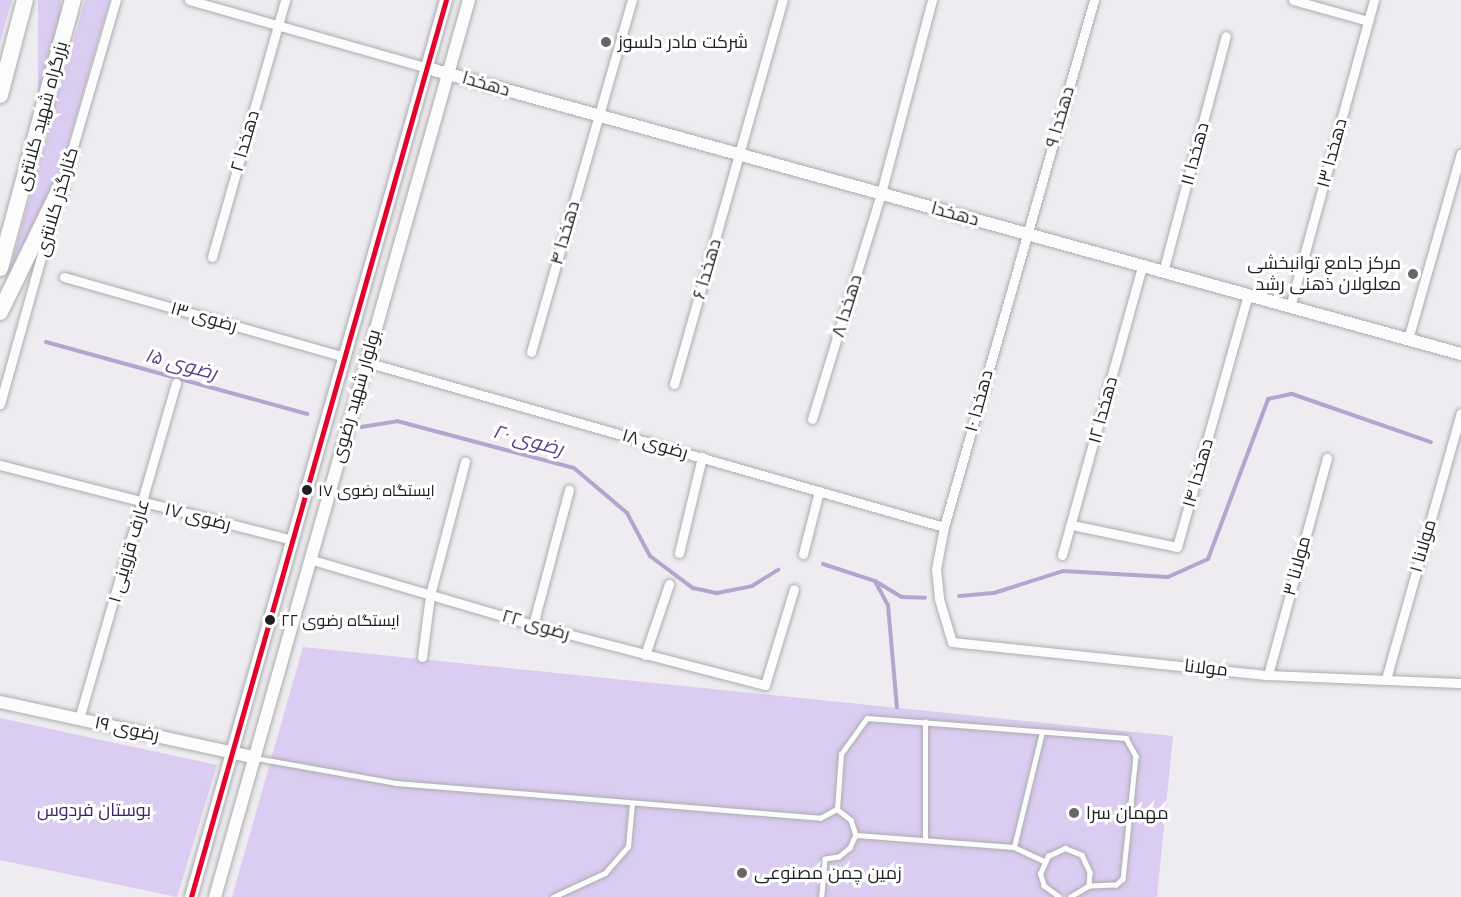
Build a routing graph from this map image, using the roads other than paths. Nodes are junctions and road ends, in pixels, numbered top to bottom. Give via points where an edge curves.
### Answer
1 (25, 0) edge
2 (74, 0) edge
3 (116, 0) edge
4 (189, 0) edge
5 (285, 0) edge
6 (446, 0) edge
7 (469, 0) edge
8 (632, 0) edge
9 (783, 0) edge
10 (932, 0) edge
11 (1094, 0) edge
12 (1293, 0) edge
13 (1374, 0) edge
14 (1368, 21) junction
15 (278, 26) junction
16 (1227, 36) dead end
17 (427, 68) junction
18 (449, 74) junction
19 (0, 95) edge
20 (599, 115) junction
21 (1461, 153) edge
22 (740, 154) junction
23 (61, 187) junction
24 (881, 194) junction
25 (1026, 233) junction
26 (212, 257) dead end
27 (1142, 266) junction
28 (0, 268) edge
29 (1163, 272) junction
30 (64, 277) dead end
31 (1248, 295) junction
32 (1290, 307) junction
33 (0, 312) edge
34 (1408, 339) junction
35 (531, 352) dead end
36 (1461, 354) edge
37 (345, 357) junction
38 (366, 362) junction
39 (176, 383) dead end
40 (674, 384) dead end
41 (0, 404) edge
42 (1461, 412) edge
43 (812, 419) dead end
44 (702, 458) junction
45 (1327, 458) dead end
46 (465, 462) dead end
47 (0, 465) edge
48 (569, 490) dead end
49 (819, 491) junction
50 (144, 504) junction
51 (1072, 525) junction
52 (944, 527) junction
53 (292, 540) junction
54 (679, 553) dead end
55 (803, 554) dead end
56 (1062, 555) dead end
57 (309, 559) junction
58 (669, 584) dead end
59 (794, 589) dead end
60 (430, 595) junction
61 (533, 625) junction
62 (952, 642) joint
63 (645, 656) junction
64 (422, 657) dead end
65 (1268, 675) junction
66 (1386, 679) junction
67 (1461, 683) edge
68 (0, 702) edge
69 (79, 719) junction
70 (925, 722) junction
71 (1042, 732) junction
72 (232, 752) junction
73 (253, 757) junction
74 (632, 803) junction
75 (837, 809) junction
76 (856, 836) junction
77 (925, 840) junction
78 (1014, 847) junction
79 (1044, 861) junction
80 (1089, 886) junction
81 (1056, 896) edge
82 (191, 897) edge
83 (215, 897) edge
84 (553, 897) edge
85 (822, 897) edge
86 (1072, 897) edge

1 - 19 highway
2 - 28 highway, بزرگراه شهید کلانتری
3 - 23 street, کنارگذر کلانتری
4 - 15 street
5 - 15 street, دهخدا ۲
6 - 17 street, بولوار شهید رضوی
7 - 18 street, بولوار شهید رضوی
8 - 20 street, دهخدا ۴
9 - 22 street, دهخدا ۶
10 - 24 street, دهخدا ۸
11 - 25 street, دهخدا ۹
12 - 14 street
13 - 14 street, دهخدا ۱۳
14 - 32 street, دهخدا ۱۳
15 - 17 street
15 - 26 street, دهخدا ۲
16 - 29 street, دهخدا ۱۱
17 - 18 street, دهخدا
17 - 37 street, بولوار شهید رضوی
18 - 20 street, دهخدا
18 - 38 street, بولوار شهید رضوی
20 - 22 street, دهخدا
20 - 35 street, دهخدا ۴
21 - 34 street
22 - 24 street, دهخدا
22 - 40 street, دهخدا ۶
23 - 33 highway
23 - 41 street, کنارگذر کلانتری
24 - 25 street, دهخدا
24 - 43 street, دهخدا ۸
25 - 27 street, دهخدا
25 - 52 street, دهخدا ۱۰
27 - 29 street, دهخدا
27 - 51 street, دهخدا ۱۲
29 - 31 street, دهخدا
30 - 37 street, رضوی ۱۳
31 - 32 street, دهخدا
31 - 51 street, دهخدا ۱۴ via 1177,547
32 - 34 street, دهخدا
34 - 36 street, دهخدا
37 - 53 street, بولوار شهید رضوی
38 - 44 street, رضوی ۱۸
38 - 57 street, بولوار شهید رضوی
39 - 50 street, عارف قزوینی ۱
42 - 66 street, مولانا ۱
44 - 49 street, رضوی ۱۸
44 - 54 street
45 - 65 street, مولانا ۳
46 - 60 street
47 - 50 street, رضوی ۱۷
48 - 61 street
49 - 52 street, رضوی ۱۸
49 - 55 street
50 - 53 street, رضوی ۱۷
50 - 69 street, عارف قزوینی ۱
51 - 56 street, دهخدا ۱۲
52 - 62 street, دهخدا ۱۰ via 936,569 939,599
53 - 72 street, بولوار شهید رضوی
57 - 60 street, رضوی ۲۲
57 - 73 street, بولوار شهید رضوی
58 - 63 street
59 - 63 street, رضوی ۲۲ via 765,685
60 - 61 street, رضوی ۲۲
60 - 64 street
61 - 63 street, رضوی ۲۲
62 - 65 street, مولانا
65 - 66 street, مولانا
66 - 67 street, مولانا
68 - 69 street, رضوی ۱۹
69 - 72 street, رضوی ۱۹
70 - 71 lane
70 - 75 lane via 867,718 841,754
70 - 77 lane
71 - 78 lane
71 - 80 lane via 1126,738 1136,756 1123,879 1116,885
72 - 73 street, رضوی ۱۹
72 - 82 street, بولوار شهید رضوی
73 - 74 lane via 396,783
73 - 83 street, بولوار شهید رضوی
74 - 75 lane via 820,818
74 - 84 lane via 628,847 604,873
75 - 76 lane via 851,820
76 - 77 lane
76 - 85 lane via 839,857 825,859
77 - 78 lane
78 - 79 lane
79 - 80 lane via 1058,849 1077,851 1089,866
79 - 81 lane via 1041,880
80 - 86 lane

